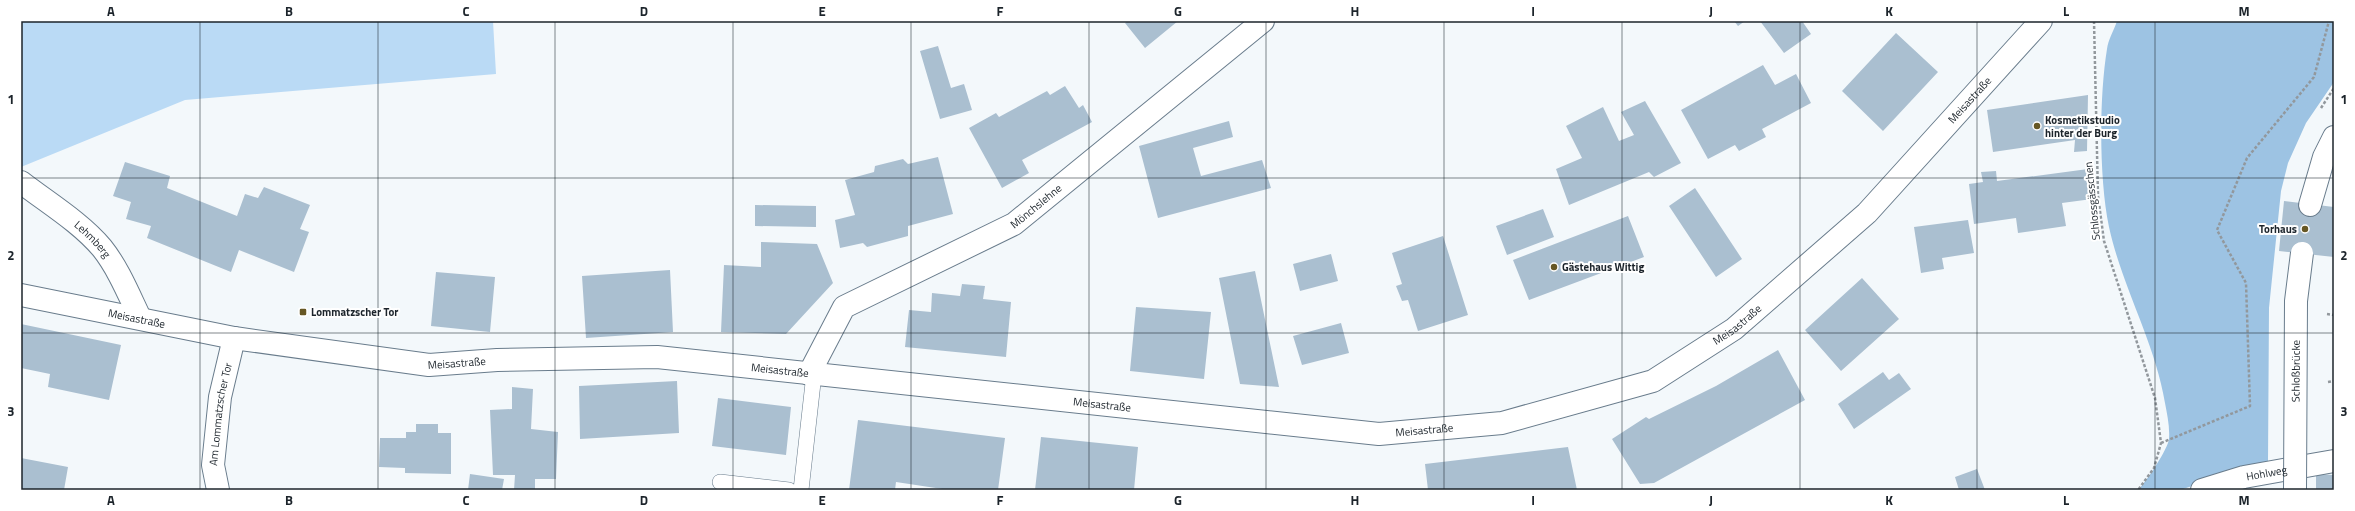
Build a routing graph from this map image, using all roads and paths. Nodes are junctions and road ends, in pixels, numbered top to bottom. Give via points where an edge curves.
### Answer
1 (1263, 21) edge
2 (2041, 21) edge
3 (2094, 21) edge
4 (2329, 21) edge
5 (2334, 137) edge
6 (21, 182) edge
7 (2310, 205) dead end
8 (2302, 253) dead end
9 (21, 295) edge
10 (140, 318) junction
11 (234, 338) junction
12 (812, 374) junction
13 (2161, 443) junction
14 (2334, 461) edge
15 (720, 482) dead end
16 (218, 490) edge
17 (789, 490) edge
18 (801, 490) edge
19 (2138, 490) edge
20 (2202, 490) edge
21 (2295, 490) edge

1 - 12 street, Mönchslehne via 1014,224 844,307
2 - 12 street, Meisastraße via 1867,214 1734,329 1653,381 1502,423 1379,434
3 - 13 path, Schlossgässchen via 2098,196 2104,241 2155,398
4 - 13 path via 2314,77 2247,158 2217,230 2246,283 2250,406
5 - 7 street via 2324,157
6 - 10 street, Lehmberg via 102,248
8 - 21 street, Schloßbrücke, bridge via 2296,302
9 - 10 street, Meisastraße
10 - 11 street, Meisastraße
11 - 12 street, Meisastraße via 429,365 497,360 657,356
11 - 16 street, Am Lommatzscher Tor via 219,404 213,465
12 - 18 lane
13 - 19 path via 2154,468
14 - 20 street, Hohlweg via 2244,477
15 - 17 lane

